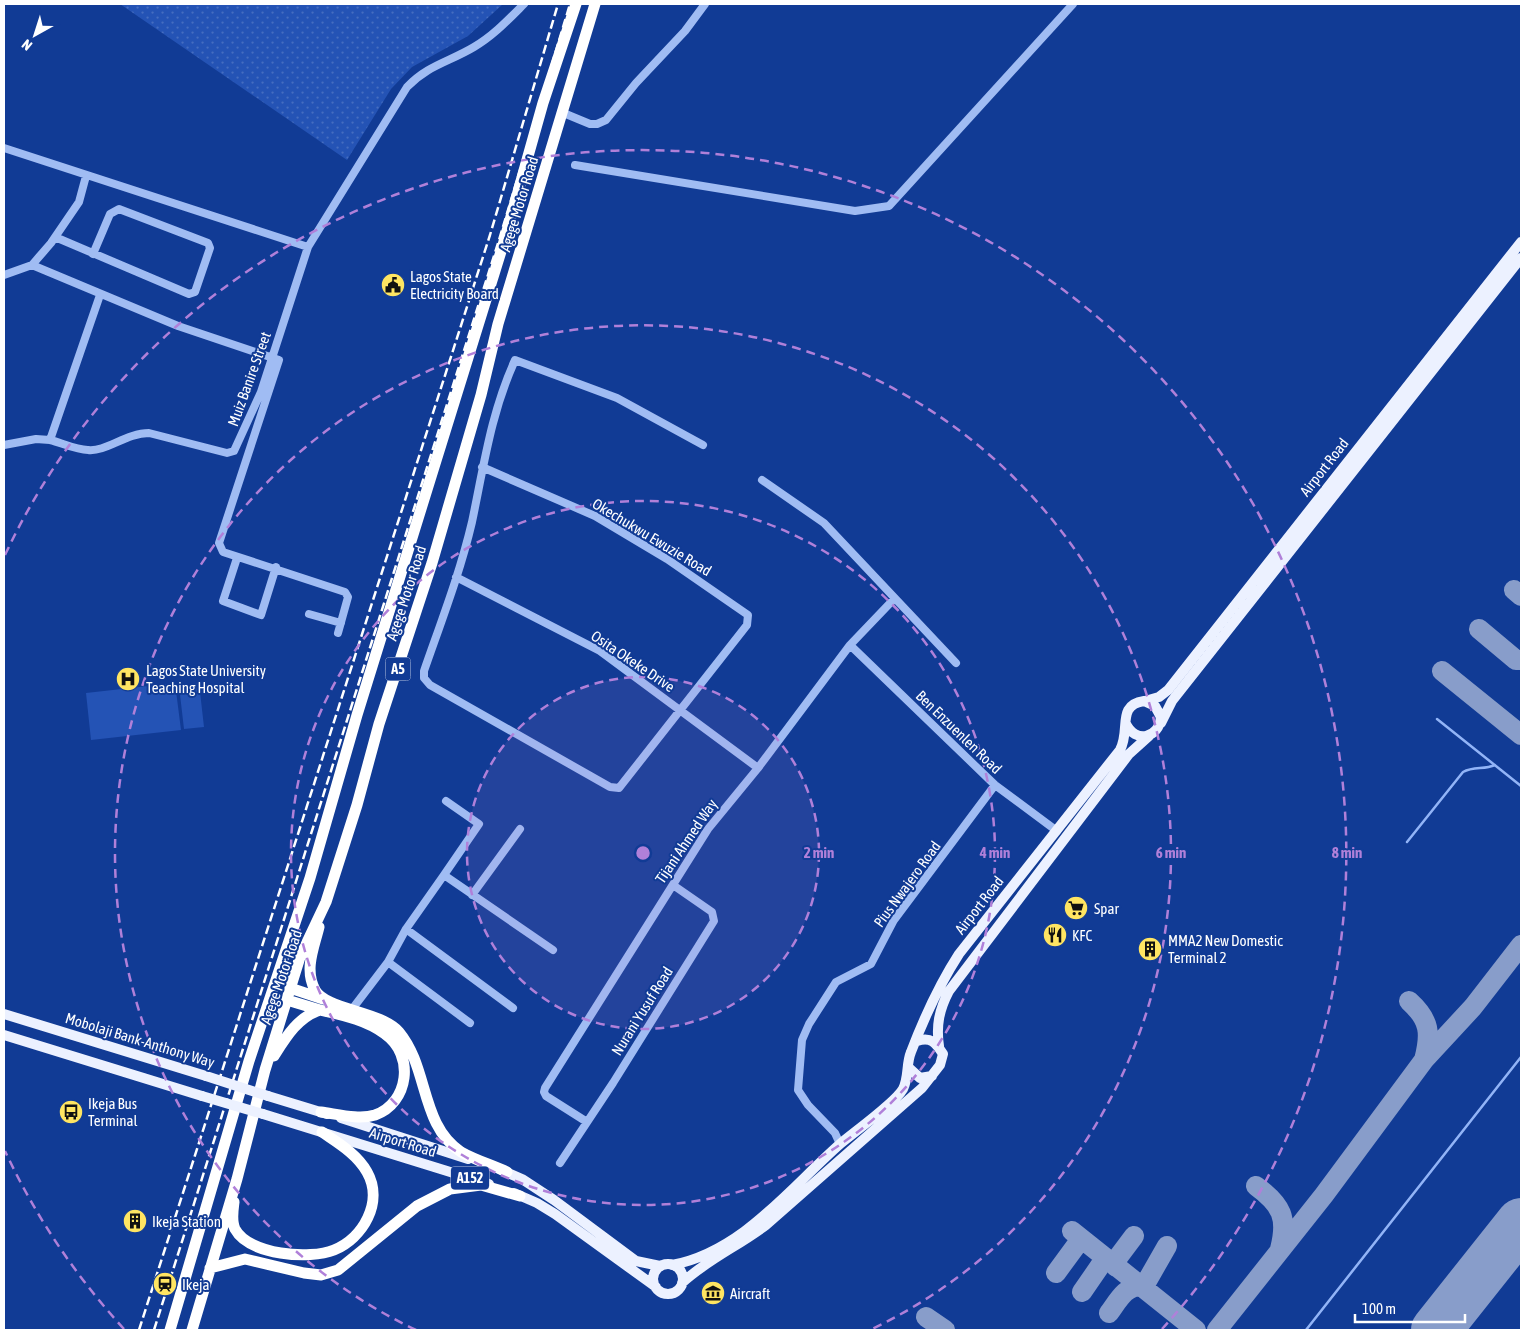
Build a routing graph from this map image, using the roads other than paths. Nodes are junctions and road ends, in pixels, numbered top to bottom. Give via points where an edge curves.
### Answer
1 (524, 4) edge
2 (576, 4) edge
3 (595, 4) edge
4 (705, 4) edge
5 (1073, 4) edge
6 (561, 112) junction
7 (4, 148) edge
8 (575, 166) dead end
9 (86, 176) junction
10 (55, 237) junction
11 (1521, 242) edge
12 (308, 247) junction
13 (93, 254) junction
14 (1521, 258) edge
15 (32, 265) junction
16 (4, 275) edge
17 (100, 295) junction
18 (272, 358) junction
19 (459, 388) junction
20 (481, 395) junction
21 (50, 440) junction
22 (4, 445) edge
23 (703, 445) dead end
24 (482, 467) junction
25 (762, 480) dead end
26 (237, 558) junction
27 (276, 567) junction
28 (456, 577) junction
29 (894, 599) junction
30 (309, 614) dead end
31 (341, 623) junction
32 (338, 633) dead end
33 (850, 645) junction
34 (956, 664) dead end
35 (1144, 701) junction
36 (680, 710) junction
37 (1126, 724) junction
38 (1161, 724) junction
39 (1149, 736) junction
40 (758, 768) junction
41 (995, 785) junction
42 (446, 801) dead end
43 (520, 829) dead end
44 (1057, 831) junction
45 (444, 875) junction
46 (673, 885) junction
47 (472, 895) junction
48 (326, 902) junction
49 (406, 929) junction
50 (553, 950) dead end
51 (388, 962) junction
52 (290, 988) junction
53 (287, 1000) junction
54 (322, 1004) junction
55 (353, 1008) junction
56 (513, 1008) dead end
57 (4, 1014) edge
58 (470, 1023) dead end
59 (4, 1035) edge
60 (917, 1041) junction
61 (938, 1046) junction
62 (909, 1068) junction
63 (265, 1070) junction
64 (932, 1076) junction
65 (268, 1096) joint
66 (321, 1112) junction
67 (587, 1122) junction
68 (322, 1132) junction
69 (840, 1144) junction
70 (560, 1163) dead end
71 (507, 1172) junction
72 (237, 1179) junction
73 (520, 1196) junction
74 (672, 1265) junction
75 (660, 1266) junction
76 (210, 1268) junction
77 (682, 1283) junction
78 (656, 1287) junction
79 (170, 1330) edge
80 (192, 1330) edge

1 - 12 street, Muiz Banire Street via 490,37 426,70 408,87
2 - 19 highway, Agege Motor Road / A5 via 543,103
3 - 6 highway, Agege Motor Road / A5
4 - 6 street via 606,120 590,124
5 - 8 street via 889,206 855,210
6 - 20 highway, Agege Motor Road / A5 via 559,128 498,324
7 - 9 street
9 - 10 street via 79,202
9 - 12 street
10 - 13 street
10 - 15 street
11 - 35 main road, Airport Road via 1168,690 1159,697
12 - 18 street, Muiz Banire Street
13 - 13 street via 189,294 195,292 210,248 208,243 119,209 110,214
14 - 38 main road, Airport Road via 1180,690
15 - 16 street
15 - 17 street
17 - 18 street
17 - 21 street
18 - 21 street, Muiz Banire Street via 258,400 234,451 227,453 138,433 95,450
18 - 26 street via 279,360 218,543 223,552
19 - 20 highway
19 - 79 highway, Agege Motor Road / A5 via 310,878 249,1060
20 - 48 highway, Agege Motor Road / A5
21 - 22 street via 36,438
23 - 24 street via 617,398 515,360 500,393
24 - 28 street
24 - 36 street, Okechukwu Ewuzie Road via 595,516 667,559 748,616 747,625
25 - 29 street via 824,523
26 - 27 street
26 - 27 street via 223,601 261,615
27 - 31 street via 344,592 348,597
28 - 36 street, Osita Okeke Drive via 600,651
28 - 36 street via 424,671 424,678 430,685 610,787 619,788
29 - 33 street, Tijani Ahmed Way
29 - 34 street
30 - 31 street
31 - 32 street
33 - 40 street, Tijani Ahmed Way
33 - 41 street, Ben Enzuenlen Road
35 - 37 main road via 1131,705 1125,717
35 - 38 main road via 1156,706
36 - 40 street, Osita Okeke Drive
37 - 39 main road via 1137,736
37 - 44 main road, Airport Road via 1126,736 1120,750
38 - 39 main road
39 - 61 main road, Airport Road via 1129,754 949,991 941,1005 938,1020
40 - 46 street, Tijani Ahmed Way via 708,829
41 - 44 street, Ben Enzuenlen Road
41 - 69 street, Pius Nwajero Road via 894,920 871,964 836,982 802,1040 798,1090 835,1133
42 - 45 street via 479,824
43 - 47 street
44 - 60 main road, Airport Road via 959,954 937,991
45 - 47 street
45 - 49 street
46 - 67 street, Nurani Yusuf Road via 712,912 714,921
46 - 67 street, Tijani Ahmed Way via 544,1092
47 - 50 street
48 - 52 highway, Agege Motor Road / A5 via 300,957
48 - 54 highway via 309,970
49 - 51 street
49 - 56 street
51 - 55 street
51 - 58 street
52 - 53 highway, Agege Motor Road / A5
52 - 54 highway
53 - 54 highway
53 - 63 highway, Agege Motor Road / A5
54 - 55 highway
54 - 63 highway via 288,1033
54 - 66 highway via 387,1034 400,1052 405,1071 402,1092 391,1106 374,1115
55 - 71 highway via 398,1030 419,1069 435,1124 448,1139 461,1152
57 - 65 main road, Mobolaji Bank-Anthony Way / A152, bridge
59 - 68 main road, Airport Road / A152, bridge
60 - 61 main road via 930,1039
60 - 62 main road via 910,1053
61 - 64 main road via 943,1054
62 - 64 main road via 920,1078
62 - 69 main road via 906,1082 898,1095
63 - 72 highway, Agege Motor Road / A5
64 - 77 main road via 766,1225
65 - 66 main road, Airport Road / A152
66 - 71 main road, Airport Road / A152
67 - 70 street, Nurani Yusuf Road
68 - 72 highway via 351,1152 367,1172 373,1188 372,1208 366,1223 352,1240 334,1250 313,1255 289,1254 247,1242 233,1221
68 - 73 main road, Airport Road / A152
69 - 74 main road via 763,1216 734,1238 696,1259
71 - 75 main road, Airport Road / A152 via 554,1200 636,1261
72 - 76 highway, Agege Motor Road / A5
73 - 76 highway via 481,1185 450,1189 417,1206 338,1270 321,1275 245,1259
73 - 78 main road, Airport Road / A152 via 555,1214
74 - 75 main road
74 - 77 main road via 682,1273
75 - 78 main road via 653,1275
76 - 80 highway, Agege Motor Road / A5
77 - 78 main road via 671,1293

